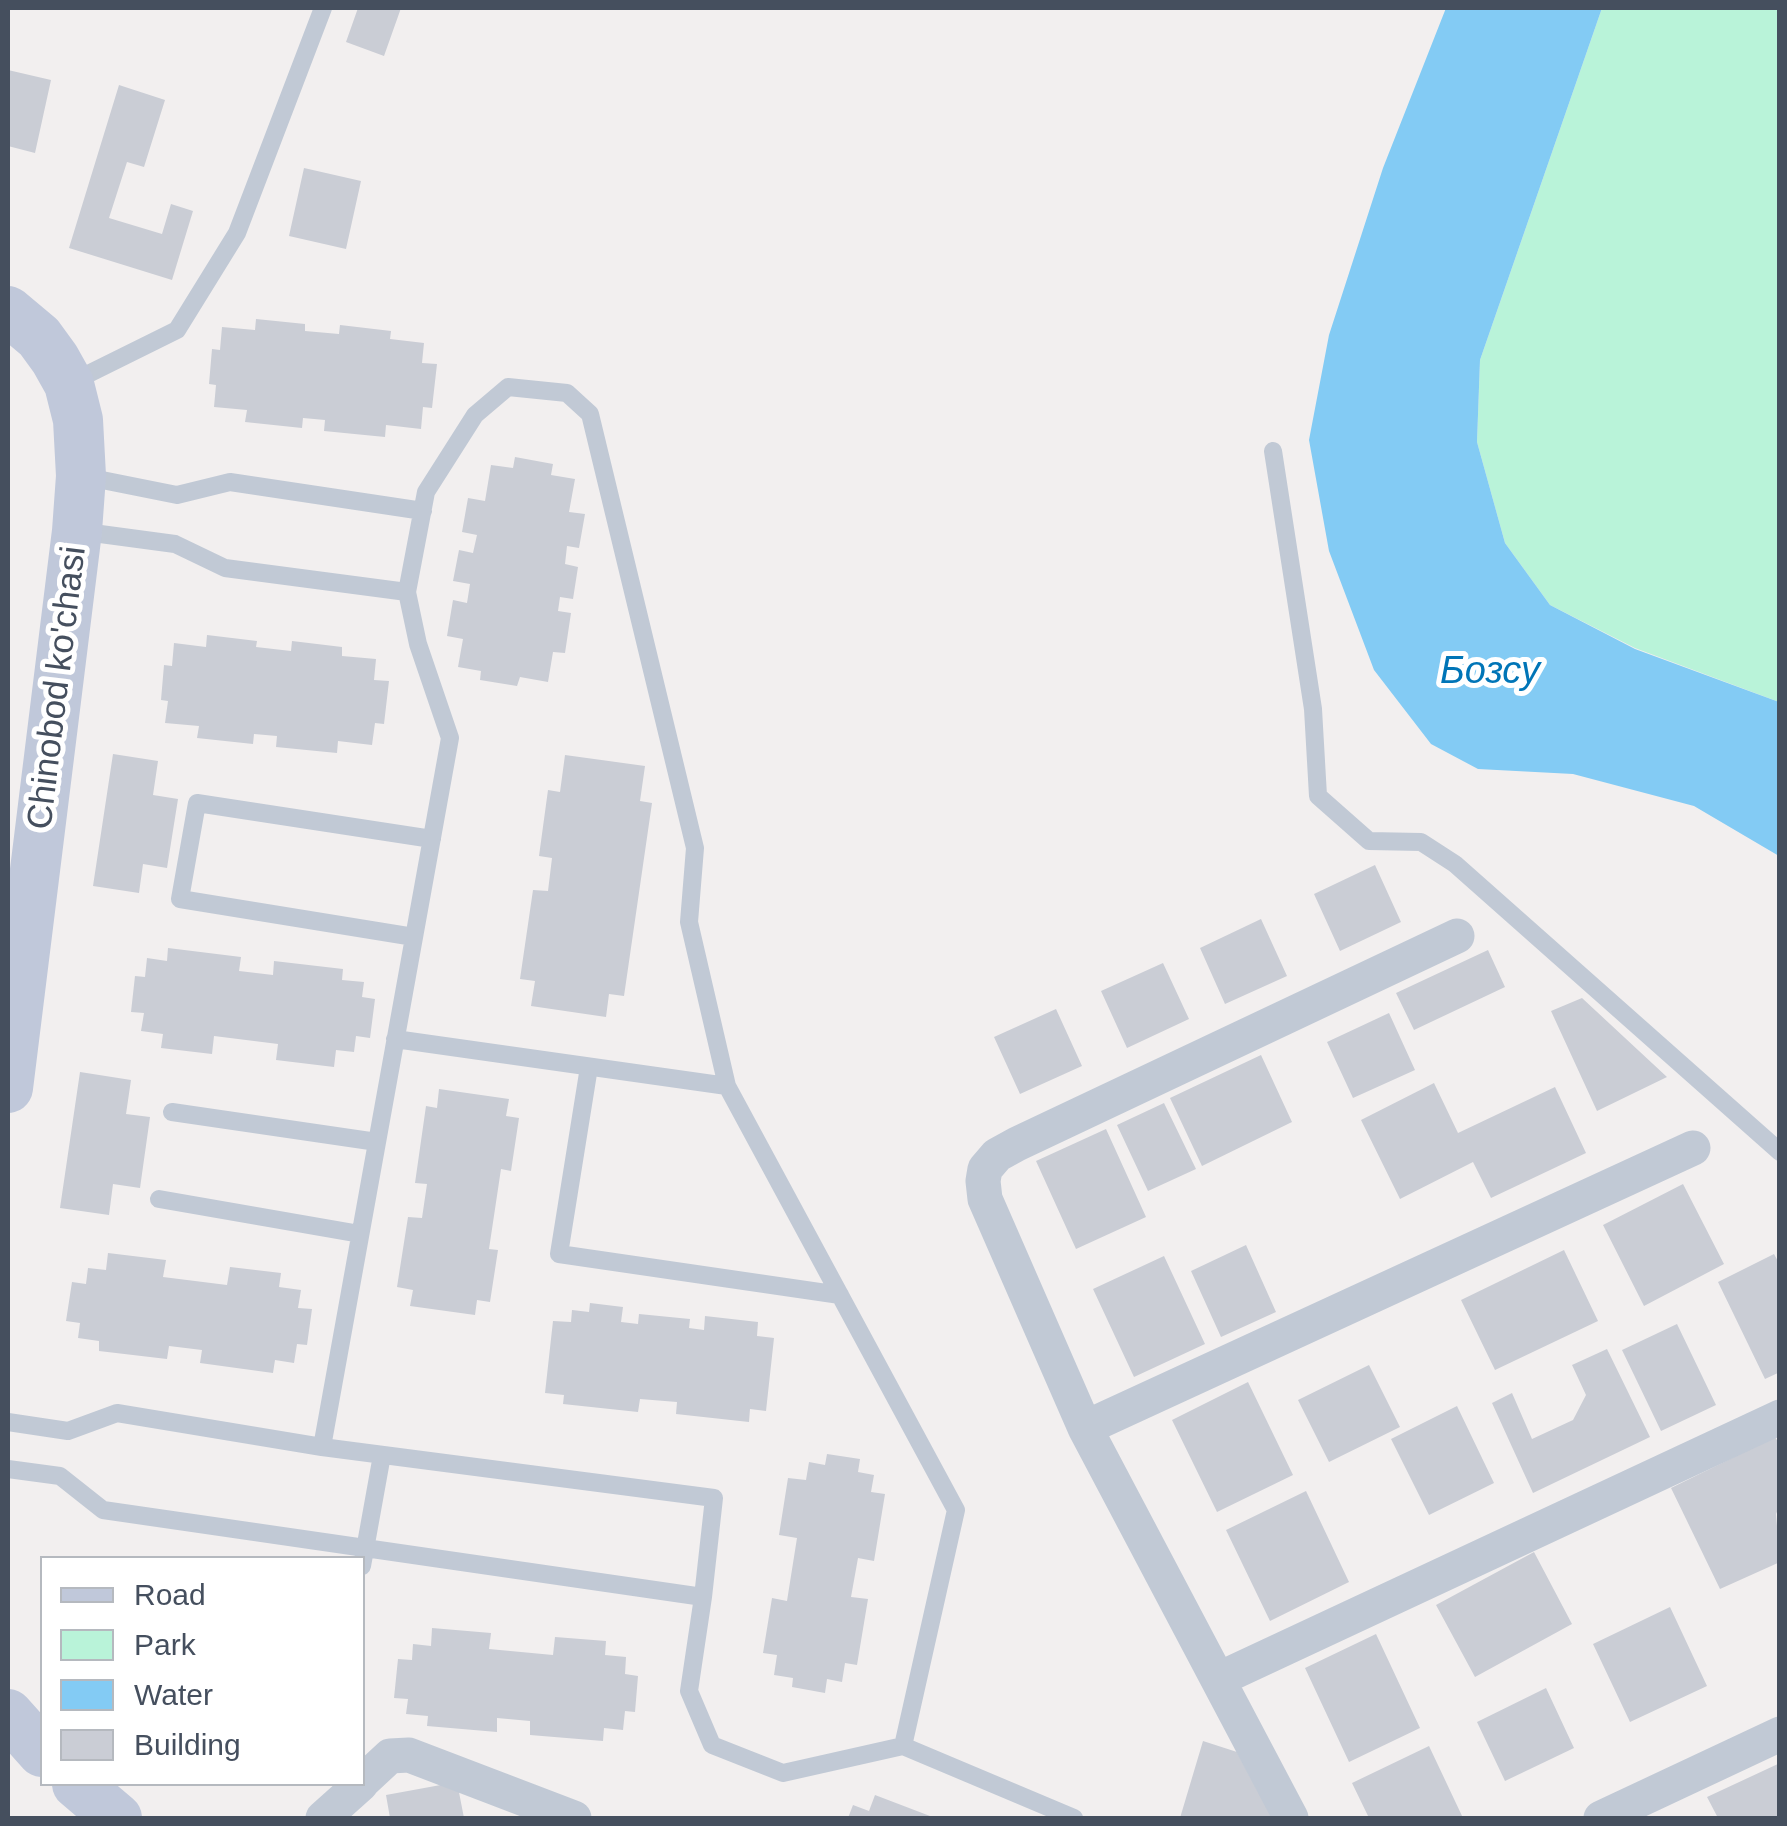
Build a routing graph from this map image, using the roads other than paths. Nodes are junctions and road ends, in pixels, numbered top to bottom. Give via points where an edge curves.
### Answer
1 (322, 8) edge
2 (8, 311) edge
3 (69, 384) junction
4 (1274, 451) dead end
5 (82, 476) junction
6 (423, 511) junction
7 (77, 531) junction
8 (408, 592) junction
9 (432, 839) junction
10 (414, 936) junction
11 (1457, 936) dead end
12 (15, 976) edge
13 (395, 1039) junction
14 (589, 1067) junction
15 (727, 1086) junction
16 (8, 1088) edge
17 (172, 1112) dead end
18 (377, 1142) junction
19 (1693, 1148) dead end
20 (1780, 1152) edge
21 (159, 1198) dead end
22 (360, 1234) junction
23 (840, 1294) junction
24 (1780, 1417) edge
25 (8, 1422) edge
26 (1084, 1428) junction
27 (322, 1447) junction
28 (382, 1454) junction
29 (8, 1470) edge
30 (358, 1556) edge
31 (364, 1556) edge
32 (365, 1557) edge
33 (704, 1597) junction
34 (1219, 1679) junction
35 (8, 1714) edge
36 (1780, 1734) edge
37 (903, 1746) junction
38 (40, 1750) edge
39 (365, 1780) edge
40 (79, 1786) edge
41 (359, 1786) edge
42 (117, 1818) edge
43 (324, 1818) edge
44 (574, 1818) edge
45 (1074, 1818) edge
46 (1291, 1818) edge
47 (1601, 1818) edge

1 - 3 lane via 237,233 177,330
2 - 3 street, Chinobod ko'chasi via 38,337
3 - 5 street, Chinobod ko'chasi
4 - 20 lane via 1312,709 1318,796 1368,841 1421,842 1454,864
5 - 6 lane via 177,496 230,482
5 - 7 street, Chinobod ko'chasi
6 - 8 lane
6 - 15 lane via 426,492 475,415 508,387 567,393 590,414 695,848 689,922
7 - 8 lane via 175,544 226,568
7 - 12 street, Chinobod ko'chasi
8 - 9 lane via 450,738
9 - 10 lane
9 - 10 lane via 197,802 180,898
10 - 13 lane
11 - 26 street via 1017,1144 984,1169 985,1200
12 - 16 street, Chinobod ko'chasi
13 - 14 lane
13 - 18 lane
14 - 15 lane
14 - 23 lane via 559,1254
15 - 23 lane
17 - 18 lane
18 - 22 lane
19 - 26 street
21 - 22 lane
22 - 27 lane
23 - 37 lane via 956,1510
24 - 34 street
25 - 27 lane via 68,1431 117,1413
26 - 34 street
27 - 28 lane
28 - 31 lane
28 - 33 lane via 714,1498
29 - 30 lane via 60,1476 102,1510
32 - 33 lane
33 - 37 lane via 689,1691 712,1745 783,1773
34 - 46 street
35 - 38 street
36 - 47 street
37 - 45 lane
39 - 44 street via 390,1756 410,1754
40 - 42 street
41 - 43 street

